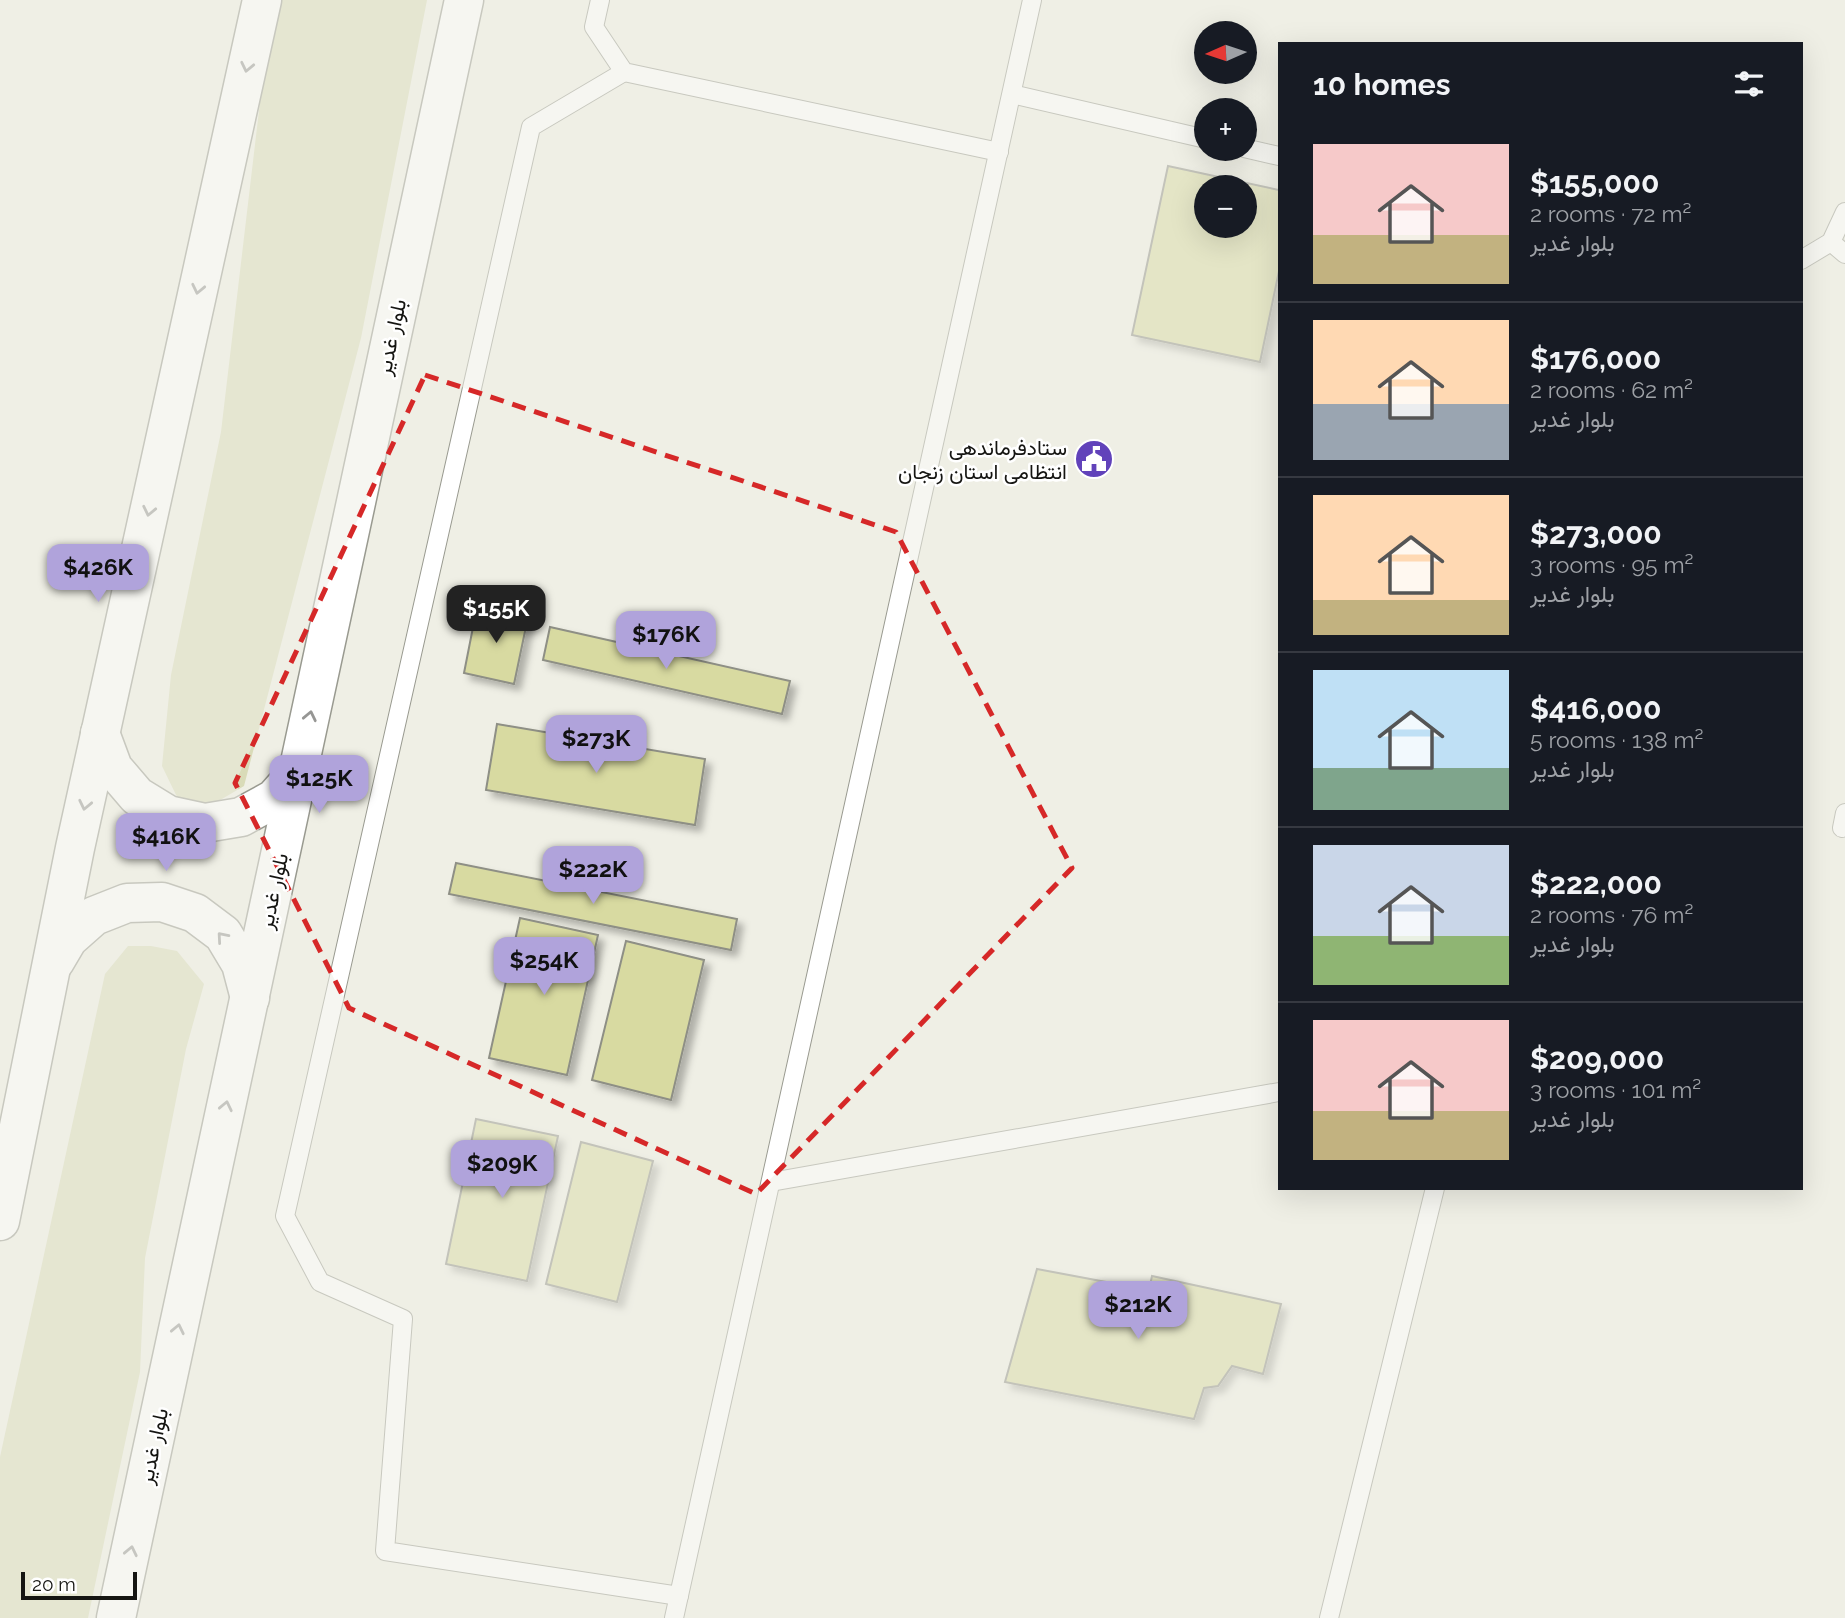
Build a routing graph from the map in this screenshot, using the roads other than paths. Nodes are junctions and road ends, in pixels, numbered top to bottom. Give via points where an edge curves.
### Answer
1 (261, 0) edge
2 (464, 0) edge
3 (600, 0) edge
4 (1032, 0) edge
5 (624, 72) junction
6 (1012, 94) junction
7 (1194, 136) edge
8 (1257, 151) edge
9 (999, 152) junction
10 (1278, 156) edge
11 (1845, 212) edge
12 (1838, 248) edge
13 (1803, 259) edge
14 (100, 733) junction
15 (298, 772) junction
16 (51, 969) junction
17 (250, 998) junction
18 (1278, 1092) edge
19 (771, 1182) junction
20 (1435, 1190) edge
21 (0, 1221) edge
22 (679, 1596) junction
23 (116, 1618) edge
24 (674, 1618) edge
25 (1329, 1618) edge

1 -> 14 main road
15 -> 2 main road, بلوار غدیر
3 - 5 lane via 594,27
4 - 6 lane
5 - 9 lane
5 - 22 lane via 531,127 285,1216 320,1282 403,1319 385,1550
6 - 7 lane
6 - 9 lane
8 - 10 lane
9 - 19 lane
11 - 12 lane
12 - 13 lane
14 - 15 main road via 113,768 136,796 168,815 205,823 241,817 274,799
14 -> 16 main road
15 - 17 main road, بلوار غدیر
17 -> 16 main road via 242,964 223,934 195,913 162,902 127,903 94,916 68,939
16 - 21 main road
23 -> 17 main road, بلوار غدیر
18 - 19 lane
19 - 22 lane
20 - 25 lane
22 - 24 lane

